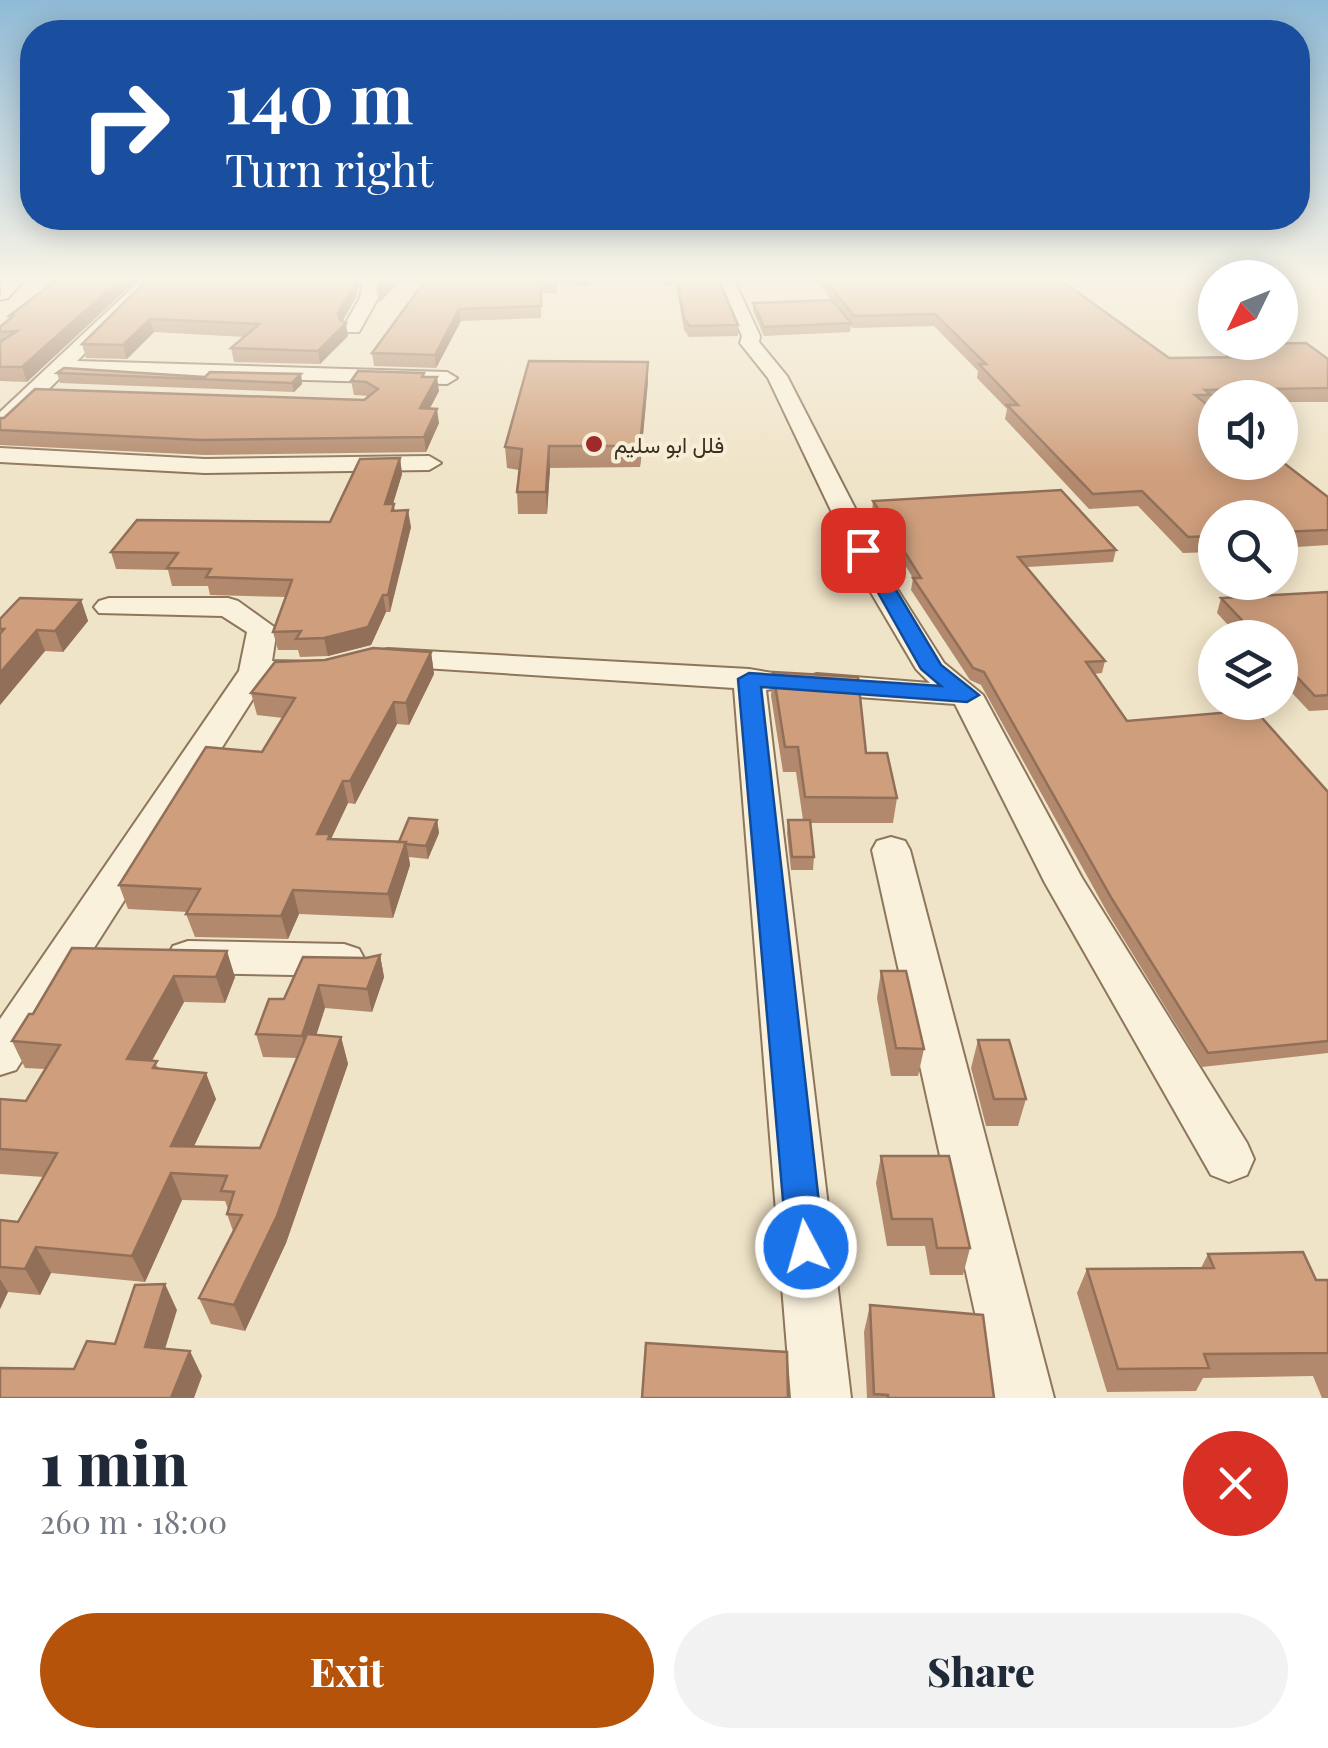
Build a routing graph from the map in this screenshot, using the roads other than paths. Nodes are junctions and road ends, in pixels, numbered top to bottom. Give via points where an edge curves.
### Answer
1 (85, 343) edge
2 (749, 343) edge
3 (63, 367) junction
4 (447, 378) dead end
5 (34, 393) junction
6 (72, 394) edge
7 (0, 424) edge
8 (0, 454) edge
9 (429, 463) dead end
10 (109, 607) dead end
11 (256, 671) junction
12 (749, 679) junction
13 (967, 695) junction
14 (891, 850) dead end
15 (106, 955) junction
16 (371, 961) edge
17 (0, 1056) edge
18 (1229, 1159) dead end
19 (821, 1398) edge
20 (1024, 1398) edge

1 - 3 street
2 - 13 street via 777,376 880,584 932,669
3 - 4 street
3 - 5 street
5 - 6 street
5 - 7 street
8 - 9 street via 205,466
10 - 11 street via 228,607 262,629
11 - 12 street via 376,657
11 - 15 street
12 - 13 street
12 - 19 street
13 - 18 street via 1065,883
14 - 20 street
15 - 16 street
15 - 17 street

